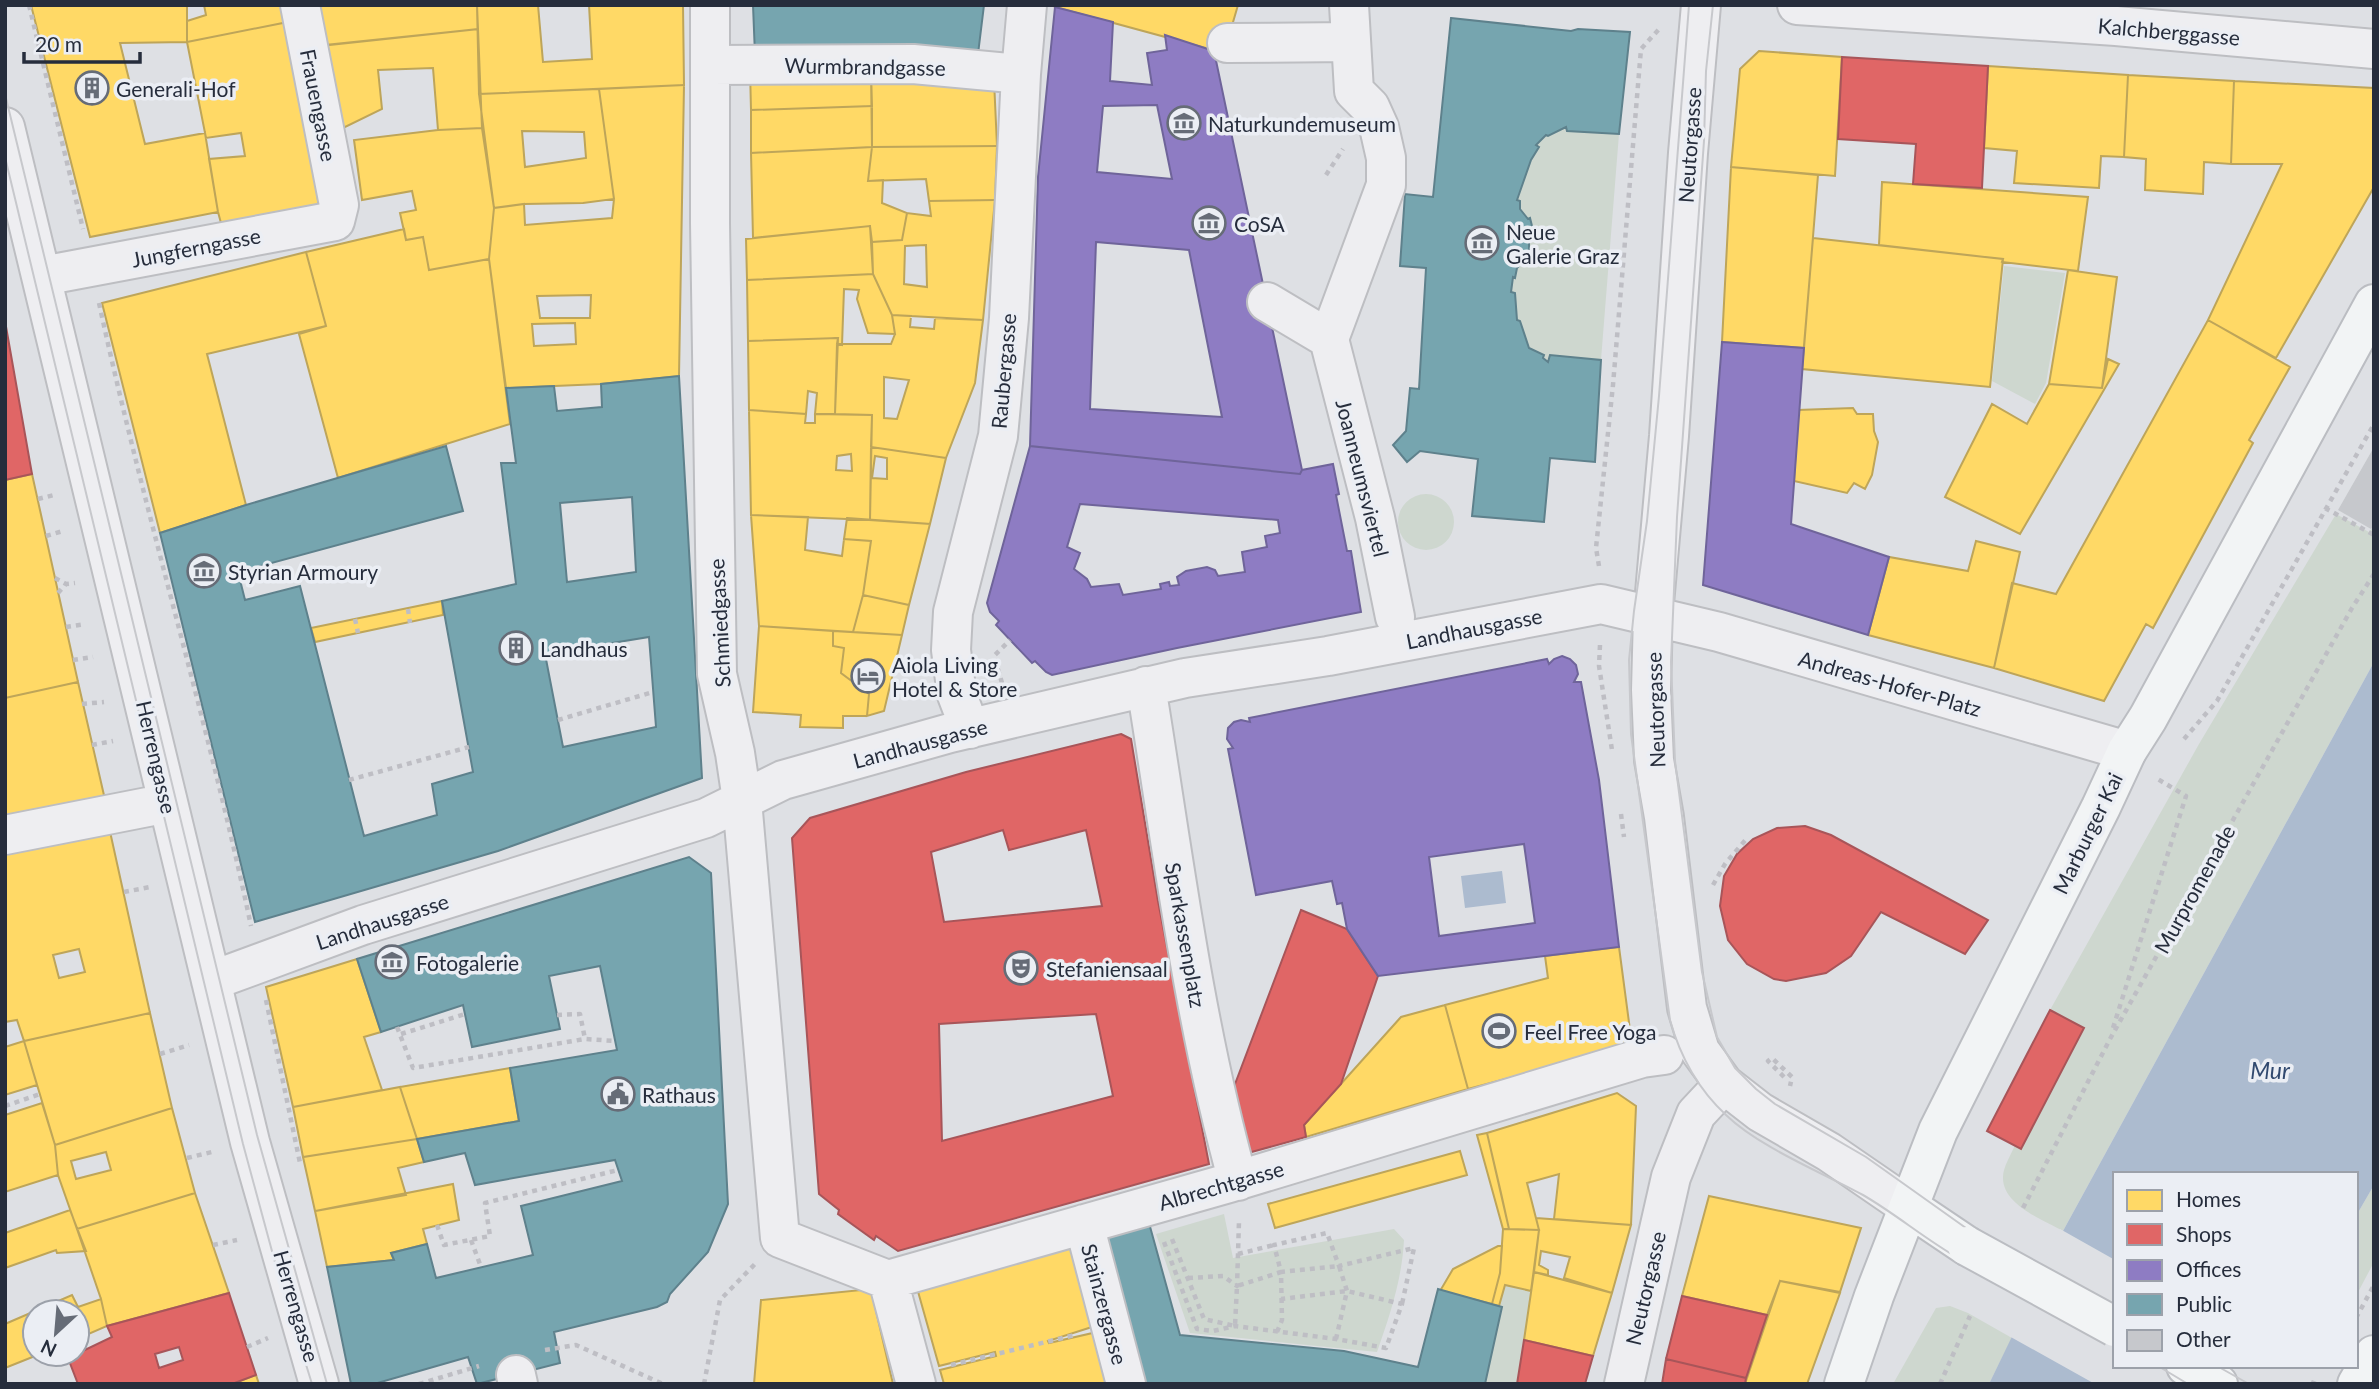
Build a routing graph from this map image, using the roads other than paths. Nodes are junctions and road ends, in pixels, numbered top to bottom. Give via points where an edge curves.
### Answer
1 (300, 5) edge
2 (710, 5) edge
3 (1027, 5) edge
4 (1335, 5) edge
5 (1369, 5) edge
6 (1701, 5) edge
7 (1797, 5) edge
8 (2117, 16) edge
9 (1350, 24) edge
10 (1227, 44) dead end
11 (2374, 49) edge
12 (710, 65) junction
13 (1021, 74) junction
14 (5, 129) edge
15 (339, 205) joint
16 (42, 275) junction
17 (1267, 302) dead end
18 (2374, 304) edge
19 (1329, 339) junction
20 (1653, 615) junction
21 (1395, 617) dead end
22 (1146, 686) junction
23 (960, 731) junction
24 (2127, 751) junction
25 (742, 800) junction
26 (168, 803) junction
27 (5, 835) edge
28 (211, 981) junction
29 (1664, 1055) dead end
30 (1724, 1084) junction
31 (1233, 1182) junction
32 (1909, 1207) junction
33 (1084, 1224) junction
34 (888, 1279) junction
35 (2113, 1326) edge
36 (2374, 1355) edge
37 (2190, 1368) edge
38 (928, 1376) edge
39 (319, 1384) edge
40 (1126, 1384) edge
41 (1624, 1384) edge
42 (1844, 1384) edge
43 (2218, 1384) edge
44 (2357, 1384) edge

1 - 15 street, Frauengasse
2 - 12 street, Schmiedgasse
3 - 13 street, Raubergasse
4 - 9 street
5 - 9 street
6 - 20 street, Neutorgasse
7 - 8 street, Kalchberggasse
8 - 11 street, Kalchberggasse
9 - 10 street
9 - 19 street via 1354,90 1370,107 1379,127 1386,185
12 - 13 street, Wurmbrandgasse via 913,64
12 - 25 street, Schmiedgasse via 717,674
13 - 23 street, Raubergasse via 998,436 953,612 951,650
14 - 16 street, Herrengasse
15 - 16 street, Jungferngasse via 335,221
16 - 26 street, Herrengasse
17 - 19 street
18 - 24 main road, Marburger Kai
19 - 21 street, Joanneumsviertel
20 - 22 street, Landhausgasse via 1601,604 1579,607
20 - 24 street, Andreas-Hofer-Platz
20 - 30 street, Neutorgasse via 1654,760 1687,1008 1700,1051
22 - 23 street, Landhausgasse
22 - 31 street, Sparkassenplatz via 1179,907
23 - 25 street, Landhausgasse via 783,780
24 - 32 main road, Marburger Kai via 1938,1131
25 - 28 street, Landhausgasse via 706,818 363,925
25 - 34 street, Schmiedgasse via 780,1238
26 - 27 street
26 - 28 street, Herrengasse
28 - 39 street, Herrengasse via 250,1142
29 - 31 street, Albrechtgasse
30 - 32 street
30 - 41 street, Neutorgasse via 1696,1114 1671,1177
31 - 33 street, Albrechtgasse
32 - 35 main road, bridge via 1953,1238
32 - 42 main road, Marburger Kai
33 - 34 street, Albrechtgasse
33 - 40 street, Stainzergasse
34 - 38 street
36 - 44 main road
37 - 43 main road

